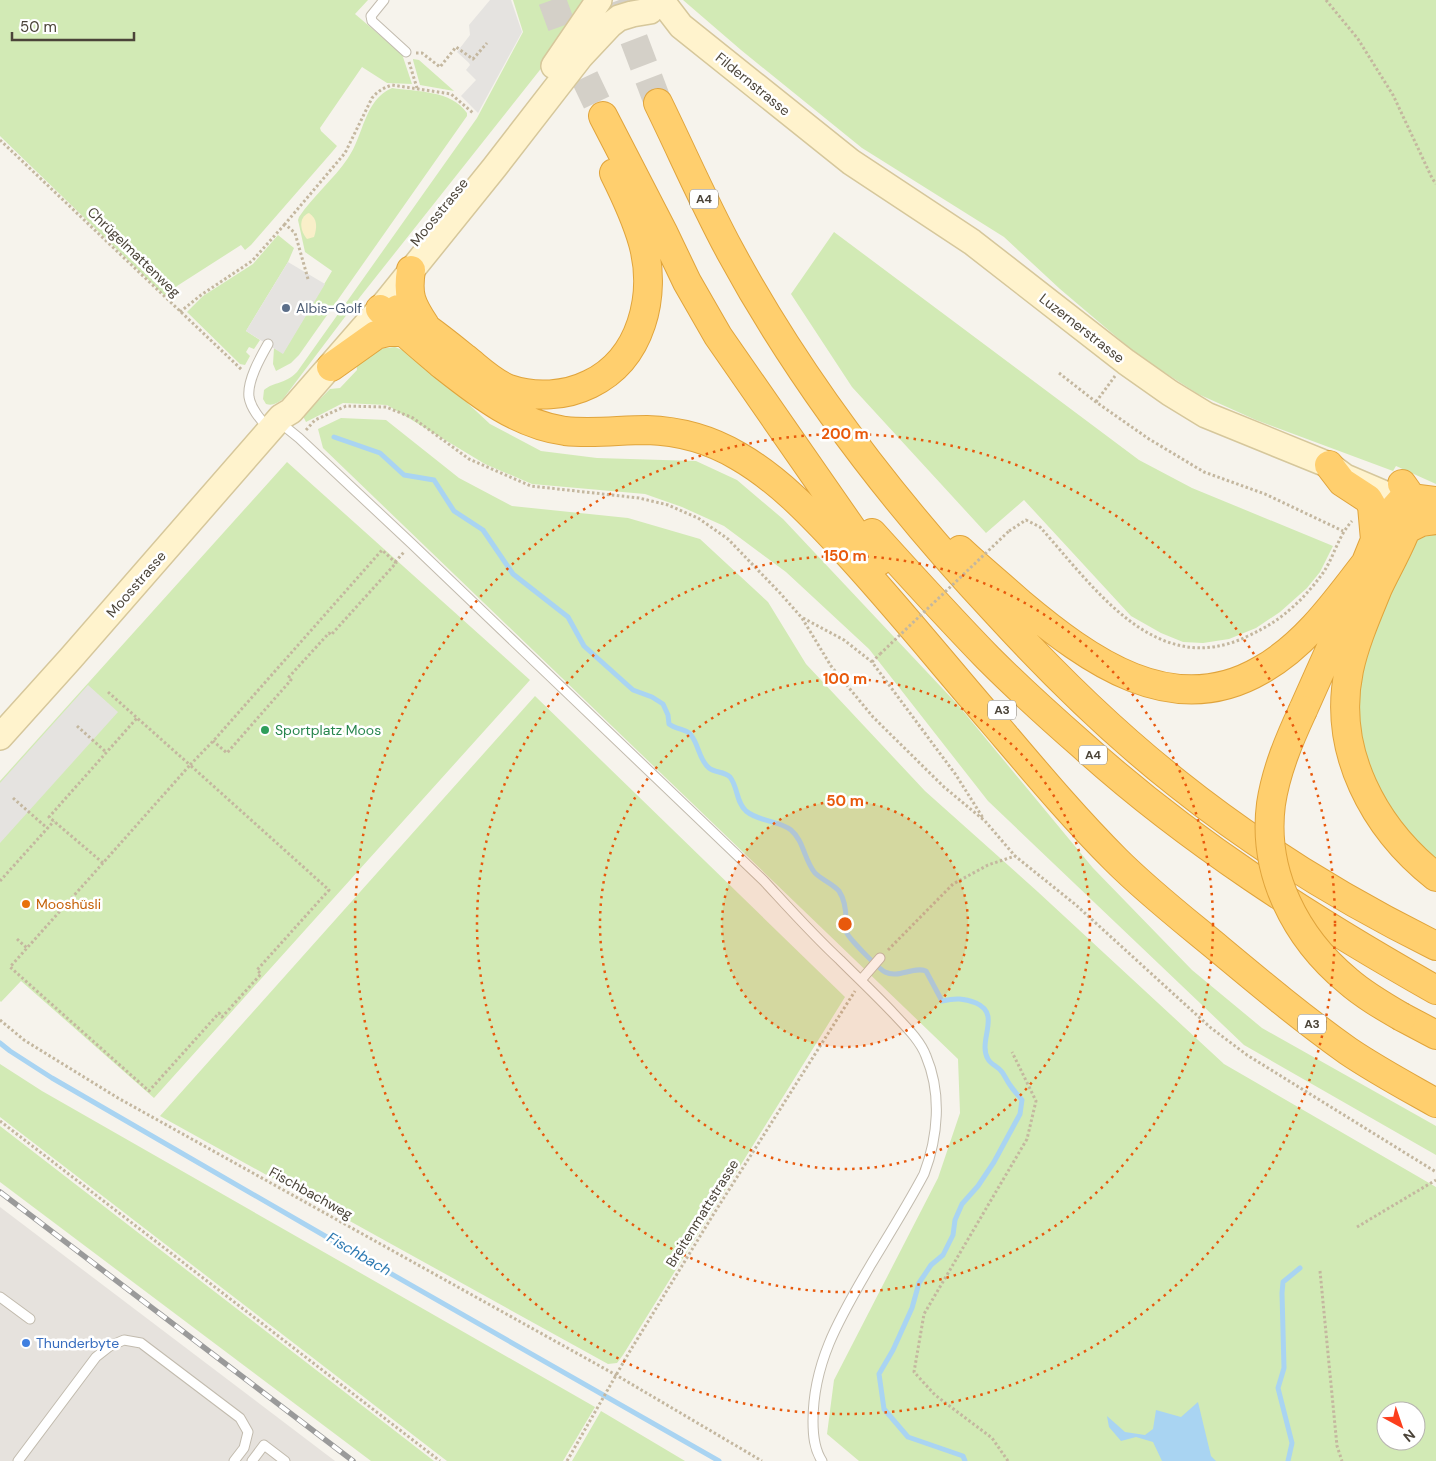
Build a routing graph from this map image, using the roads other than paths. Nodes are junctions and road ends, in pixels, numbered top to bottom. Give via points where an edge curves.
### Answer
1 (384, 0) edge
2 (620, 0) edge
3 (595, 2) edge
4 (649, 4) edge
5 (406, 52) road end
6 (580, 57) junction
7 (658, 103) tunnel mouth
8 (851, 162) joint
9 (411, 270) junction
10 (379, 302) junction
11 (415, 330) junction
12 (268, 344) dead end
13 (331, 367) junction
14 (276, 423) junction
15 (851, 440) junction
16 (802, 456) junction
17 (1329, 465) junction
18 (1418, 504) edge
19 (1436, 520) edge
20 (1375, 540) junction
21 (1364, 565) junction
22 (0, 737) edge
23 (1436, 877) edge
24 (1436, 946) edge
25 (1219, 949) junction
26 (880, 958) road end
27 (861, 980) junction
28 (1436, 990) edge
29 (1436, 1035) edge
30 (1436, 1103) edge
31 (0, 1297) edge
32 (30, 1319) dead end
33 (18, 1461) edge
34 (234, 1461) edge
35 (252, 1461) edge
36 (285, 1461) edge
37 (822, 1461) edge

1 - 5 lane via 371,16 372,21
2 - 6 main road, Moosstrasse
3 - 10 main road, Moosstrasse via 553,67
4 - 6 main road, Moosstrasse via 619,18
4 - 8 main road, Fildernstrasse
6 - 9 main road, Moosstrasse
7 - 15 highway, A4 via 731,251 799,366
8 - 17 main road, Luzernerstrasse via 972,242 1170,393 1206,415
9 - 10 main road, Moosstrasse
9 - 11 highway via 409,295 414,308
10 - 11 highway
10 - 13 main road, Moosstrasse
10 - 14 main road, Moosstrasse via 284,407
11 - 13 highway via 376,335
11 - 16 highway, A4 via 493,380 522,392 551,394 573,391 603,377 621,360 641,326 647,296 647,272 643,243 597,119 728,351
11 - 25 highway via 473,389 516,417 565,430 650,430 690,436 721,447 761,471 791,496 872,579 1045,782 1116,859
12 - 14 lane via 258,362 249,397 256,413
13 - 14 main road, Moosstrasse via 291,412
14 - 22 main road, Moosstrasse
14 - 27 lane via 299,438 764,881
15 - 21 highway via 966,556 1032,613 1114,670 1160,687 1195,690 1219,687 1262,670 1311,630
15 - 24 highway, A4 via 926,534 976,590 1066,685 1114,730 1236,827 1339,893
16 - 25 highway, A3 via 859,539 1008,718 1159,890
16 - 28 highway, A4 via 959,629 1090,752 1161,810 1252,876
17 - 18 main road, Luzernerstrasse via 1345,476
17 - 20 highway via 1342,482 1368,499 1372,506
18 - 19 highway via 1421,522
18 - 20 highway via 1393,510
18 - 23 highway via 1354,650 1348,672 1347,724 1356,769 1375,811 1408,853
20 - 21 highway
21 - 29 highway, bridge via 1276,780 1270,835 1274,862 1286,902 1298,926 1320,954 1349,982
25 - 30 highway, A3 via 1349,1052
26 - 27 lane
27 - 37 lane via 910,1030 926,1055 934,1084 935,1135 924,1174 828,1342 817,1378 813,1414 813,1437
31 - 32 lane
33 - 34 lane via 96,1357 124,1340 141,1343 240,1418 248,1432 244,1448
35 - 36 lane via 264,1445

